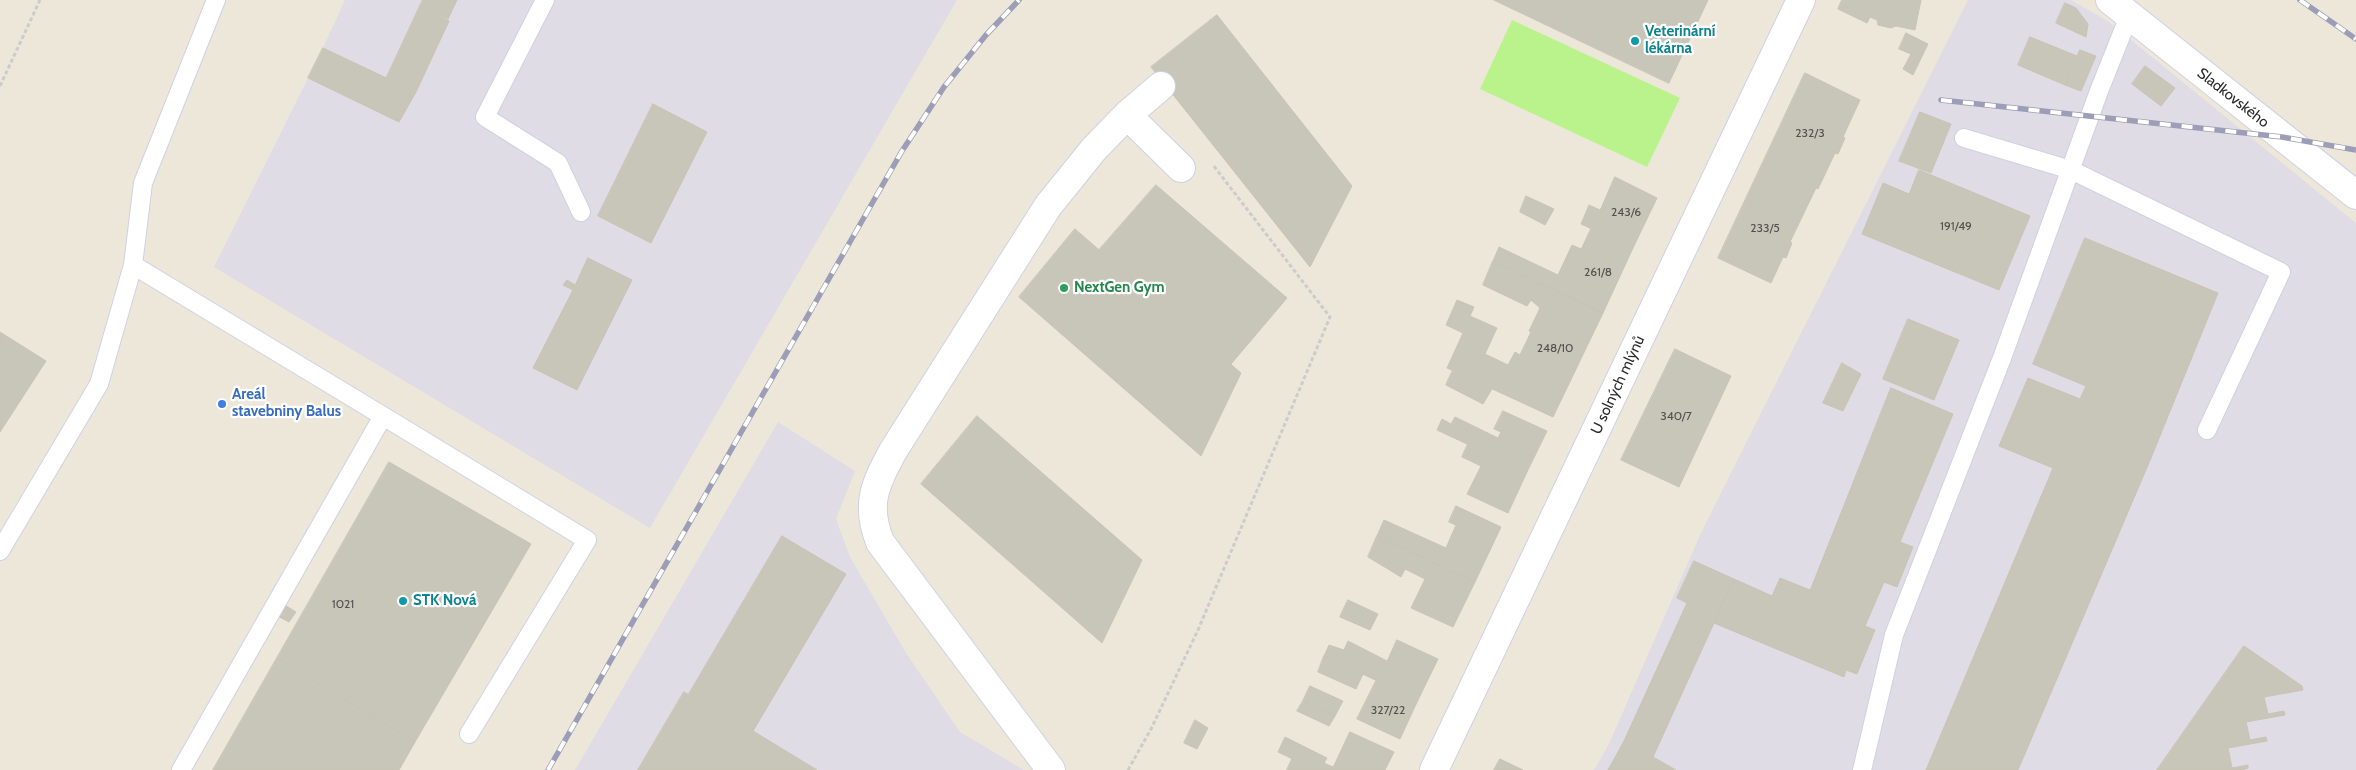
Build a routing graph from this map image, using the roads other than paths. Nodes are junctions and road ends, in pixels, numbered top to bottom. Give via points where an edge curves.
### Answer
1 (216, 0) edge
2 (545, 0) edge
3 (1801, 0) edge
4 (2120, 8) edge
5 (1161, 86) dead end
6 (1127, 115) junction
7 (1964, 138) dead end
8 (1181, 168) dead end
9 (2071, 170) junction
10 (2356, 195) edge
11 (581, 212) dead end
12 (133, 265) junction
13 (382, 416) junction
14 (2207, 430) dead end
15 (0, 551) edge
16 (470, 734) dead end
17 (181, 770) edge
18 (1051, 770) edge
19 (1434, 770) edge
20 (1862, 770) edge

1 - 12 lane via 143,183
2 - 11 lane via 485,117 558,163
3 - 19 street, U solných mlýnů
4 - 9 lane via 2099,91
4 - 10 street, Sladkovského
5 - 6 street
6 - 8 street
6 - 18 street via 1094,149 1048,206 899,443 873,492 874,526 884,548
7 - 9 lane
9 - 14 lane via 2281,272
9 - 20 lane via 1894,635
12 - 13 lane
12 - 15 lane via 99,384
13 - 16 lane via 587,540
13 - 17 lane

